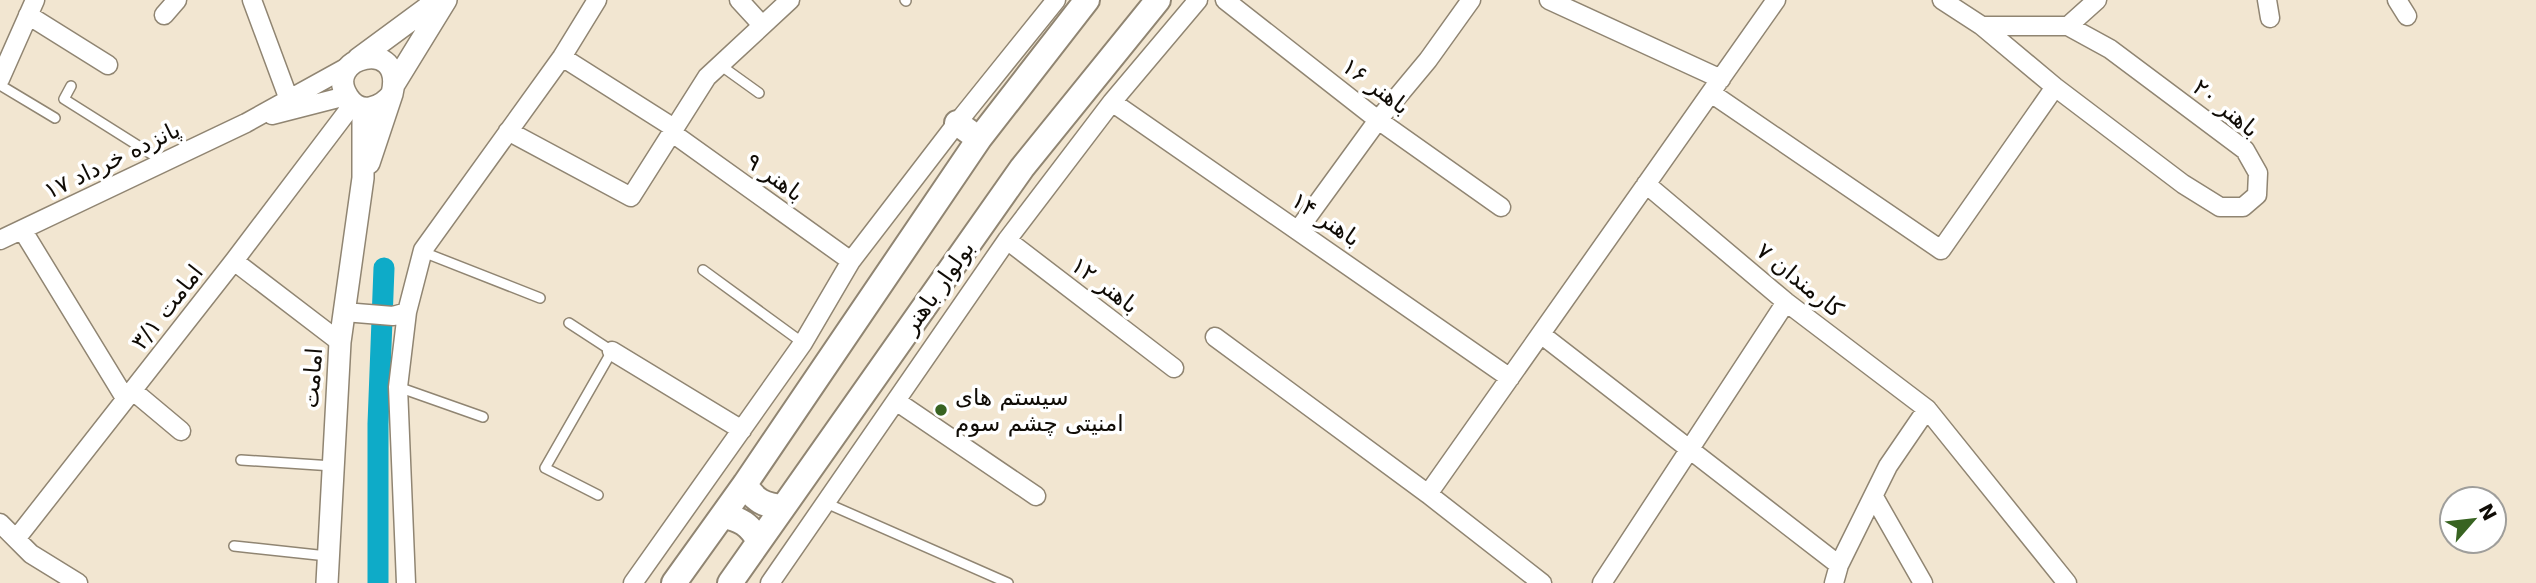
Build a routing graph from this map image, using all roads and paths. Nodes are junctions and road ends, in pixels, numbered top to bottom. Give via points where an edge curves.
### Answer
1 (177, 0) edge
2 (252, 0) edge
3 (438, 0) edge
4 (446, 0) edge
5 (597, 0) edge
6 (739, 0) edge
7 (790, 0) edge
8 (1056, 0) edge
9 (1087, 0) edge
10 (1158, 0) edge
11 (1198, 0) edge
12 (1225, 0) edge
13 (1471, 0) edge
14 (1549, 0) edge
15 (1776, 0) edge
16 (1942, 0) edge
17 (2097, 0) edge
18 (2397, 0) edge
19 (32, 7) edge
20 (164, 15) dead end
21 (2407, 16) dead end
22 (762, 25) junction
23 (1982, 26) junction
24 (2067, 26) junction
25 (562, 57) junction
26 (353, 62) junction
27 (108, 65) dead end
28 (720, 65) junction
29 (0, 79) edge
30 (0, 85) edge
31 (71, 86) dead end
32 (1716, 86) junction
33 (2055, 87) junction
34 (394, 89) junction
35 (759, 93) dead end
36 (288, 97) junction
37 (354, 102) junction
38 (1112, 102) junction
39 (55, 118) dead end
40 (1378, 120) junction
41 (246, 123) junction
42 (957, 123) junction
43 (673, 130) junction
44 (509, 131) junction
45 (979, 139) junction
46 (164, 162) junction
47 (363, 178) junction
48 (1646, 184) junction
49 (1501, 207) dead end
50 (23, 230) junction
51 (1298, 230) junction
52 (0, 240) edge
53 (1007, 240) junction
54 (423, 252) junction
55 (234, 261) junction
56 (851, 261) junction
57 (703, 270) dead end
58 (540, 298) dead end
59 (1786, 302) junction
60 (344, 312) junction
61 (400, 314) junction
62 (569, 323) dead end
63 (1542, 335) junction
64 (1214, 337) dead end
65 (340, 342) junction
66 (803, 343) junction
67 (612, 351) junction
68 (1174, 368) dead end
69 (1510, 378) junction
70 (398, 387) junction
71 (128, 394) junction
72 (896, 401) junction
73 (1927, 409) junction
74 (483, 417) dead end
75 (742, 430) junction
76 (181, 431) dead end
77 (1689, 447) junction
78 (242, 460) dead end
79 (333, 466) junction
80 (745, 484) junction
81 (1428, 494) junction
82 (598, 495) dead end
83 (1036, 496) dead end
84 (1874, 497) junction
85 (826, 503) junction
86 (783, 507) junction
87 (722, 516) junction
88 (0, 523) edge
89 (16, 538) junction
90 (759, 541) junction
91 (234, 546) dead end
92 (327, 556) junction
93 (1839, 565) junction
94 (78, 583) edge
95 (327, 583) edge
96 (406, 583) edge
97 (633, 583) edge
98 (674, 583) edge
99 (730, 583) edge
100 (770, 583) edge
101 (1008, 583) edge
102 (1542, 583) edge
103 (1602, 583) edge
104 (1834, 583) edge
105 (1923, 583) edge
106 (2067, 583) edge

1 - 20 street
2 - 36 street
3 - 26 street
4 - 34 street, امامت
5 - 25 street
6 - 22 street
7 - 22 street
8 - 42 street
9 - 45 main road
10 - 86 main road, بولوار باهنر via 1022,168
11 - 38 street
12 - 40 street, باهنر ۱۶
13 - 40 street
14 - 32 street
15 - 32 street
16 - 23 street, باهنر ۲۰
17 - 24 street
18 - 21 street
19 - 27 street
19 - 29 street
22 - 28 street
23 - 24 street, باهنر ۲۰
23 - 33 street, باهنر ۲۰
24 - 33 street, باهنر ۲۰ via 2110,49 2245,150 2258,173 2257,195 2243,207 2220,207
25 - 43 street, باهنر ۹
25 - 44 street
26 - 34 street via 370,57 383,61 392,70
26 - 36 street, پانزده خرداد ۱۷
26 - 37 street via 343,86
28 - 35 lane
28 - 43 street via 707,77
30 - 39 lane
31 - 46 lane via 64,99
32 - 33 street via 1941,250
32 - 48 street
34 - 37 street via 385,103 375,108
34 - 47 street, امامت
36 - 41 street, پانزده خرداد ۱۷
37 - 41 street, پانزده خرداد ۱۷
37 - 47 street, امامت
37 - 55 street, امامت ۳/۱
38 - 51 street, باهنر ۱۴
38 - 53 street
40 - 49 street, باهنر ۱۶
40 - 51 street
41 - 46 street, پانزده خرداد ۱۷
42 - 45 main road
42 - 56 street
43 - 44 street via 631,197
43 - 56 street, باهنر ۹
44 - 54 street
45 - 80 main road
46 - 50 street, پانزده خرداد ۱۷
47 - 60 street, امامت
48 - 59 street, کارمندان ۷
48 - 63 street
50 - 52 street, پانزده خرداد ۱۷
50 - 71 street
51 - 69 street, باهنر ۱۴
53 - 68 street, باهنر ۱۲
53 - 72 street
54 - 58 lane
54 - 61 street
55 - 65 street
55 - 71 street, امامت ۳/۱
56 - 66 street
57 - 66 lane
59 - 73 street, کارمندان ۷
59 - 77 street
60 - 61 street
60 - 65 street, امامت
61 - 70 street
62 - 67 lane
63 - 69 street
63 - 77 street
64 - 81 street
65 - 79 street, امامت
66 - 75 street
67 - 75 street
67 - 82 lane via 545,468
69 - 81 street
70 - 74 lane
70 - 96 street
71 - 76 street
71 - 89 street, امامت ۳/۱
72 - 83 street
72 - 85 street
73 - 84 street via 1888,466
73 - 106 street, کارمندان ۷
75 - 97 street
77 - 93 street
77 - 103 street
78 - 79 lane
79 - 92 street, امامت
80 - 86 main road via 760,502
80 - 87 main road
81 - 102 street
84 - 93 street
84 - 105 street
85 - 100 street
85 - 101 lane
86 - 90 main road, بولوار باهنر
87 - 90 main road via 744,523
87 - 98 main road
88 - 89 street
89 - 94 street via 31,554
90 - 99 main road, بولوار باهنر
91 - 92 lane
92 - 95 street, امامت
93 - 104 street

